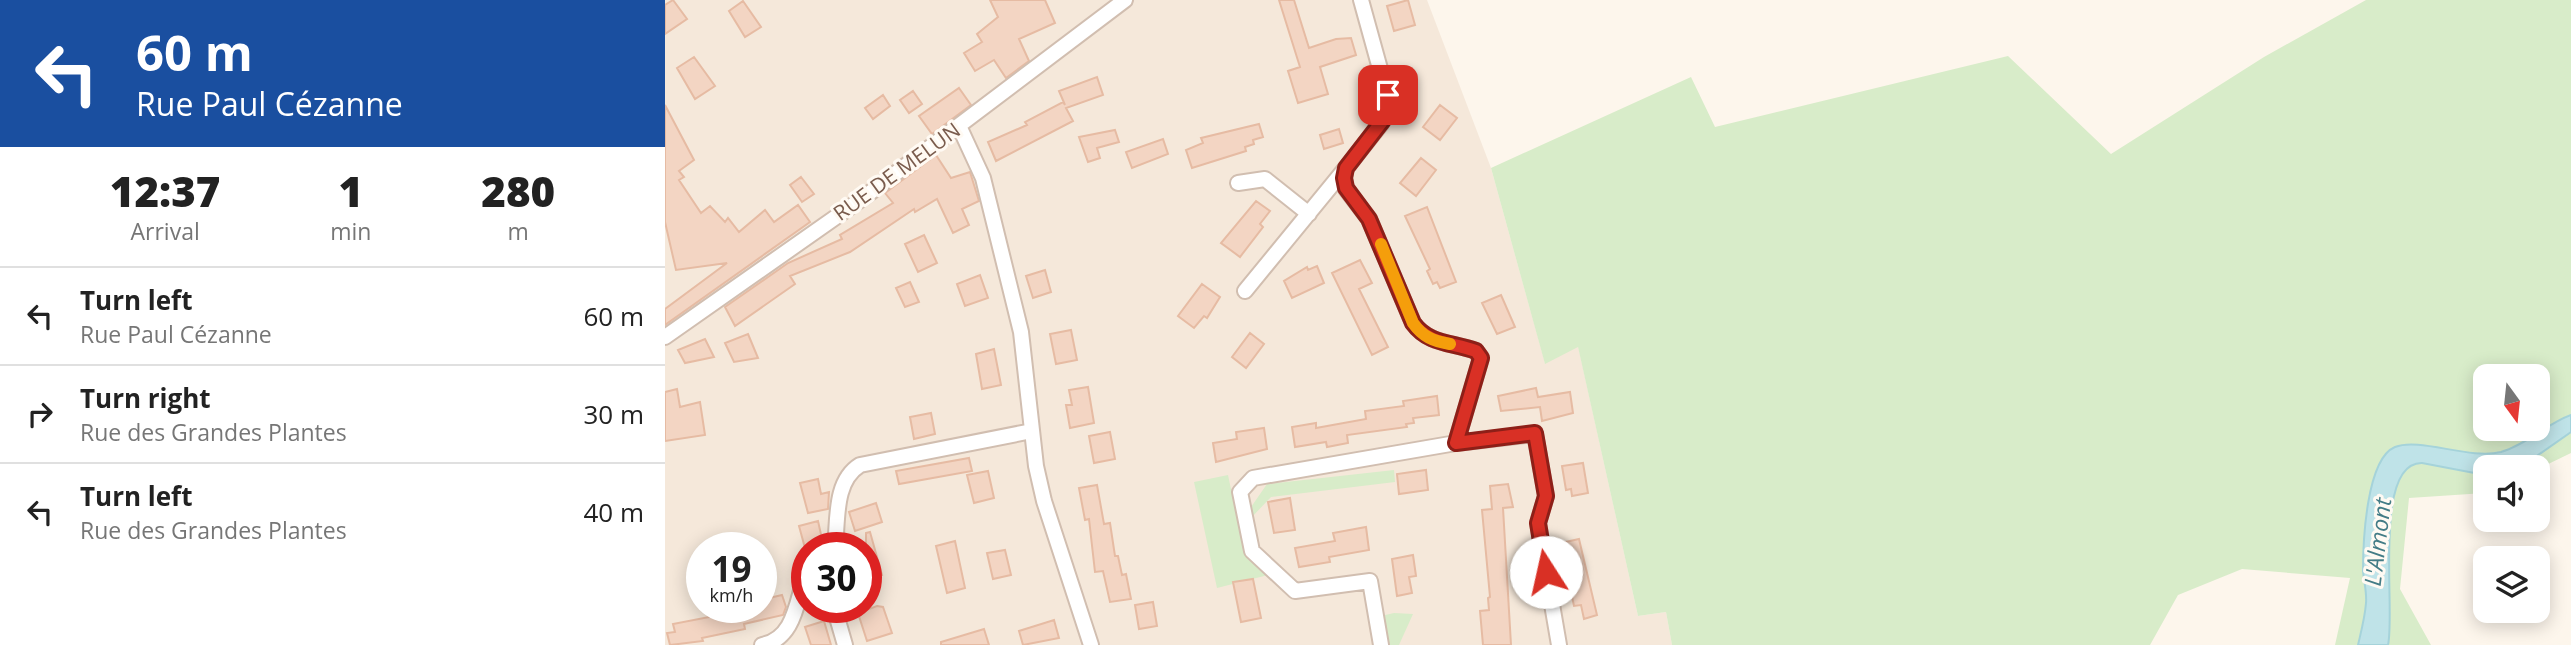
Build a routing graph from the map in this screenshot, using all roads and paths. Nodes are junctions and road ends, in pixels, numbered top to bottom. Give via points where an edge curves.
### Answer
1 (1125, 0) edge
2 (1361, 0) edge
3 (960, 126) junction
4 (1346, 168) junction
5 (1238, 183) dead end
6 (1309, 214) junction
7 (1245, 291) dead end
8 (665, 337) edge
9 (1033, 431) junction
10 (1456, 443) junction
11 (837, 532) edge
12 (791, 621) edge
13 (839, 623) edge
14 (762, 645) edge
15 (845, 645) edge
16 (1090, 645) edge
17 (1381, 645) edge
18 (1559, 645) edge

1 - 3 street, RUE DE MELUN
2 - 4 street via 1390,105 1381,124
3 - 8 street, RUE DE MELUN
3 - 9 street via 983,178 1021,332
4 - 6 street
4 - 10 street via 1346,188 1369,219 1413,323 1434,342 1464,346 1481,358
5 - 6 street via 1265,179
6 - 7 street
9 - 11 street via 860,465 842,484
9 - 16 street via 1044,501
10 - 17 street via 1254,478 1240,492 1252,551 1295,591 1370,581
10 - 18 street via 1535,433 1546,496 1538,523
12 - 14 street via 774,643
13 - 15 street

